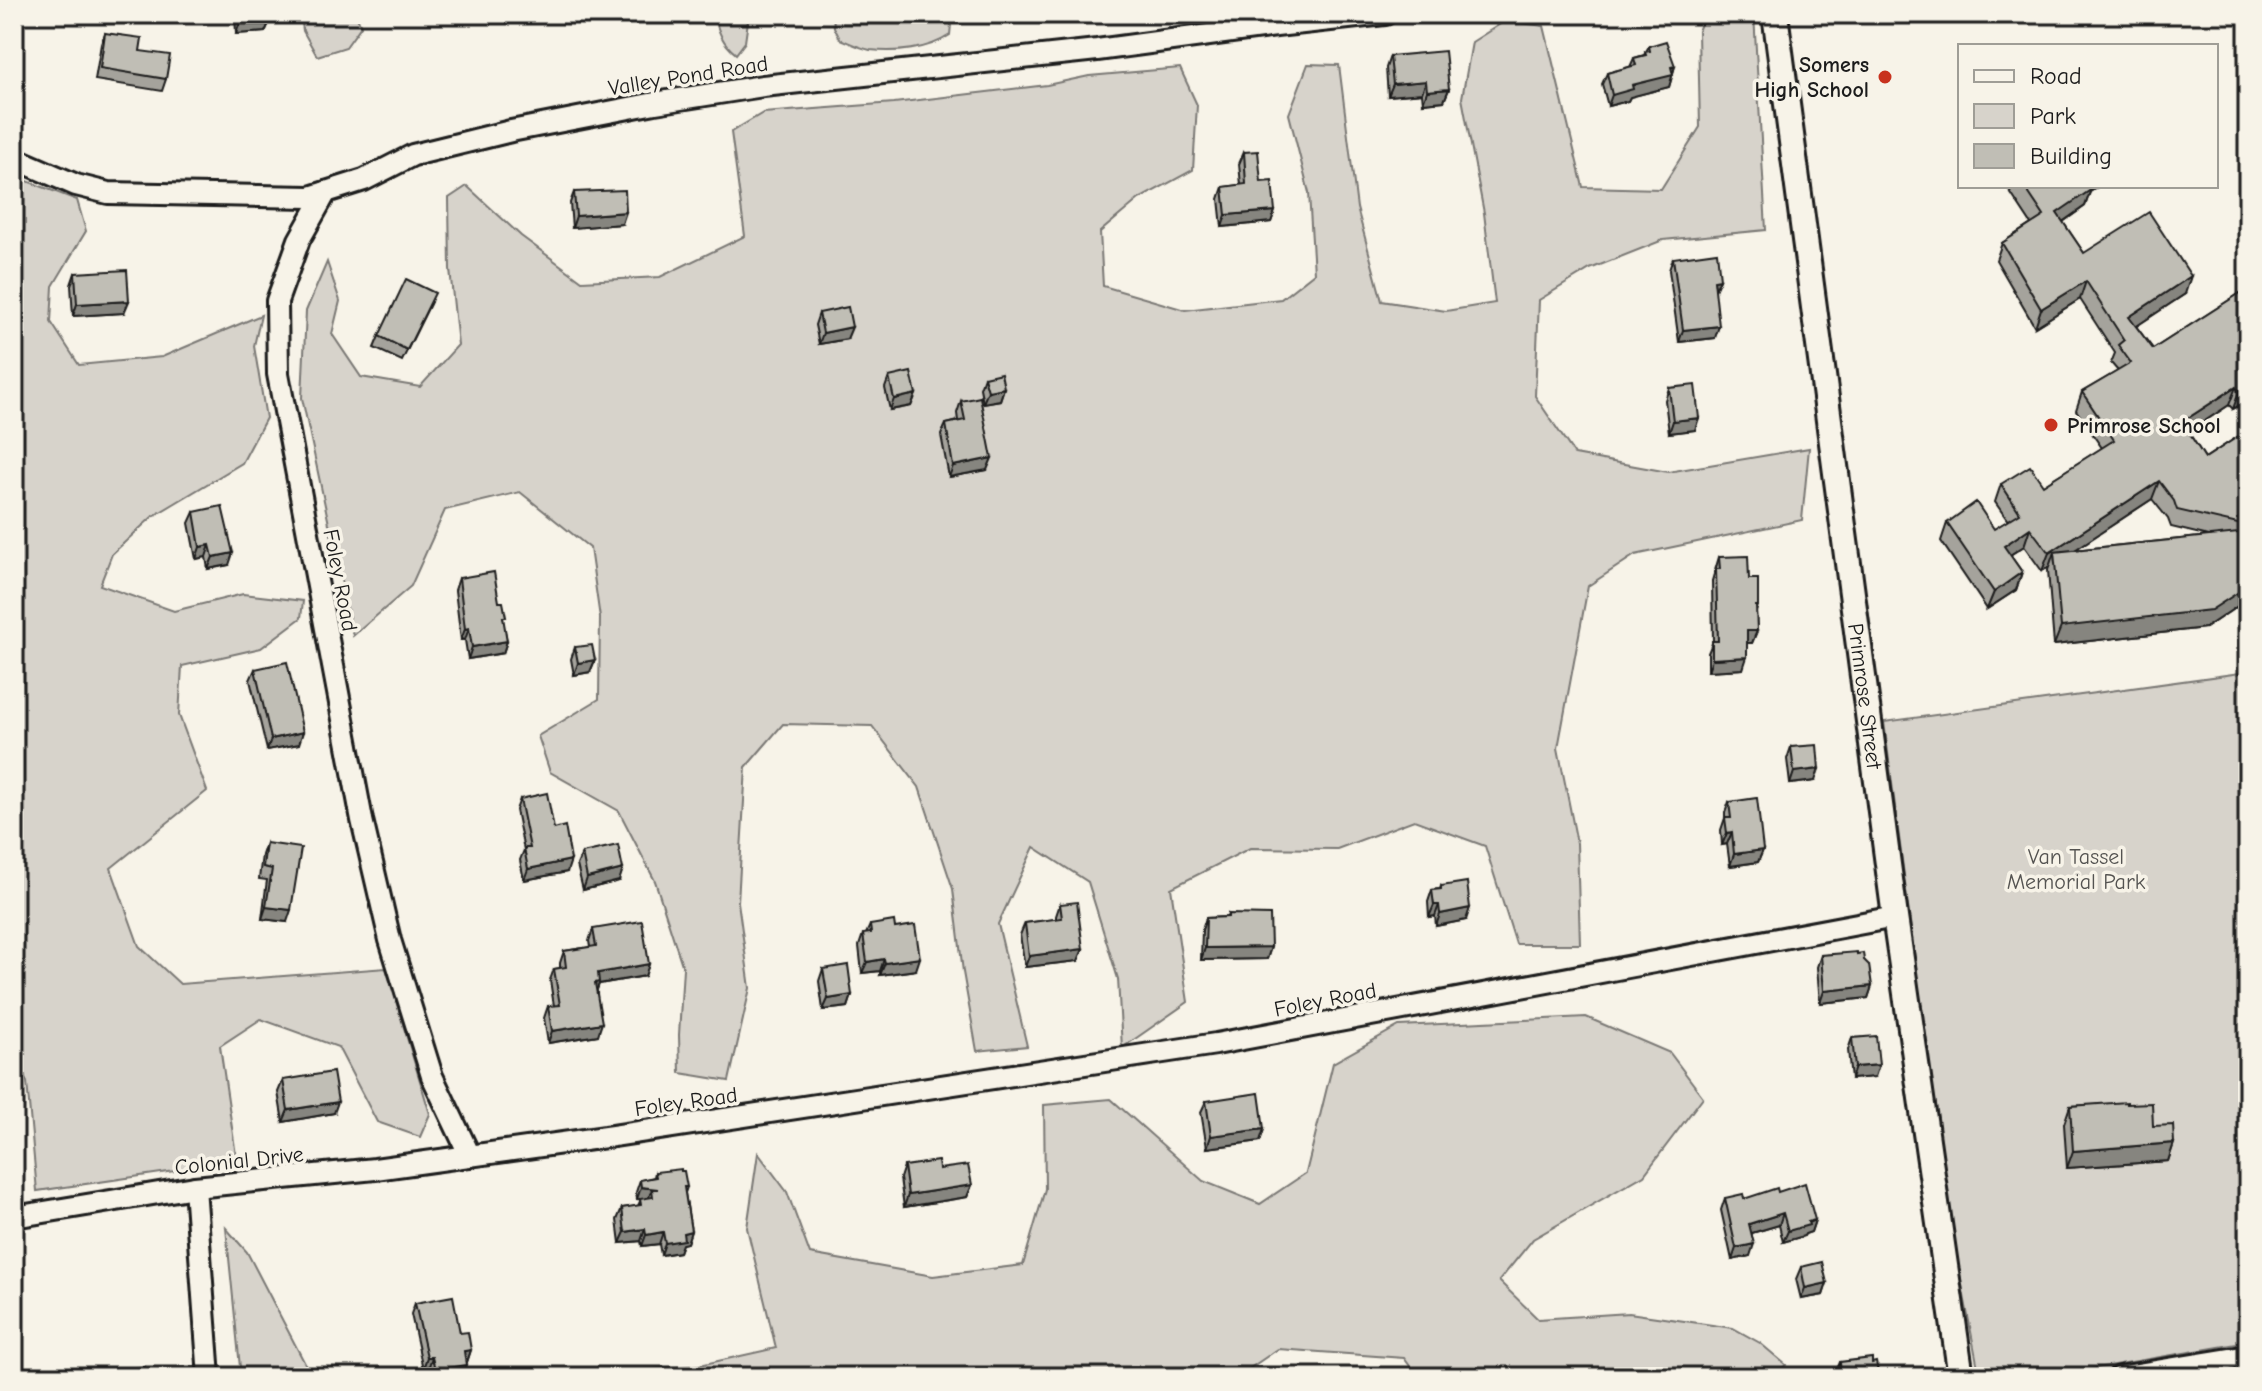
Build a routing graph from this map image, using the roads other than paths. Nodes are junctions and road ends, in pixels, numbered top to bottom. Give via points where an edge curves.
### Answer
1 (1385, 14) edge
2 (1775, 14) edge
3 (14, 158) edge
4 (326, 192) junction
5 (1895, 917) junction
6 (470, 1156) junction
7 (195, 1187) junction
8 (14, 1217) edge
9 (2248, 1356) edge
10 (209, 1377) edge
11 (1961, 1377) edge
12 (2119, 1377) edge

1 - 4 street, Valley Pond Road via 655,103 413,155
2 - 5 main road, Primrose Street
3 - 4 street, Valley Pond Road via 108,193 310,197
4 - 6 street, Foley Road via 299,240 277,301 278,374 362,820 390,940 432,1076
5 - 6 street, Foley Road via 1216,1044
5 - 11 main road, Primrose Street
6 - 7 street, Colonial Drive
7 - 8 street, Colonial Drive
7 - 10 street
9 - 12 street

